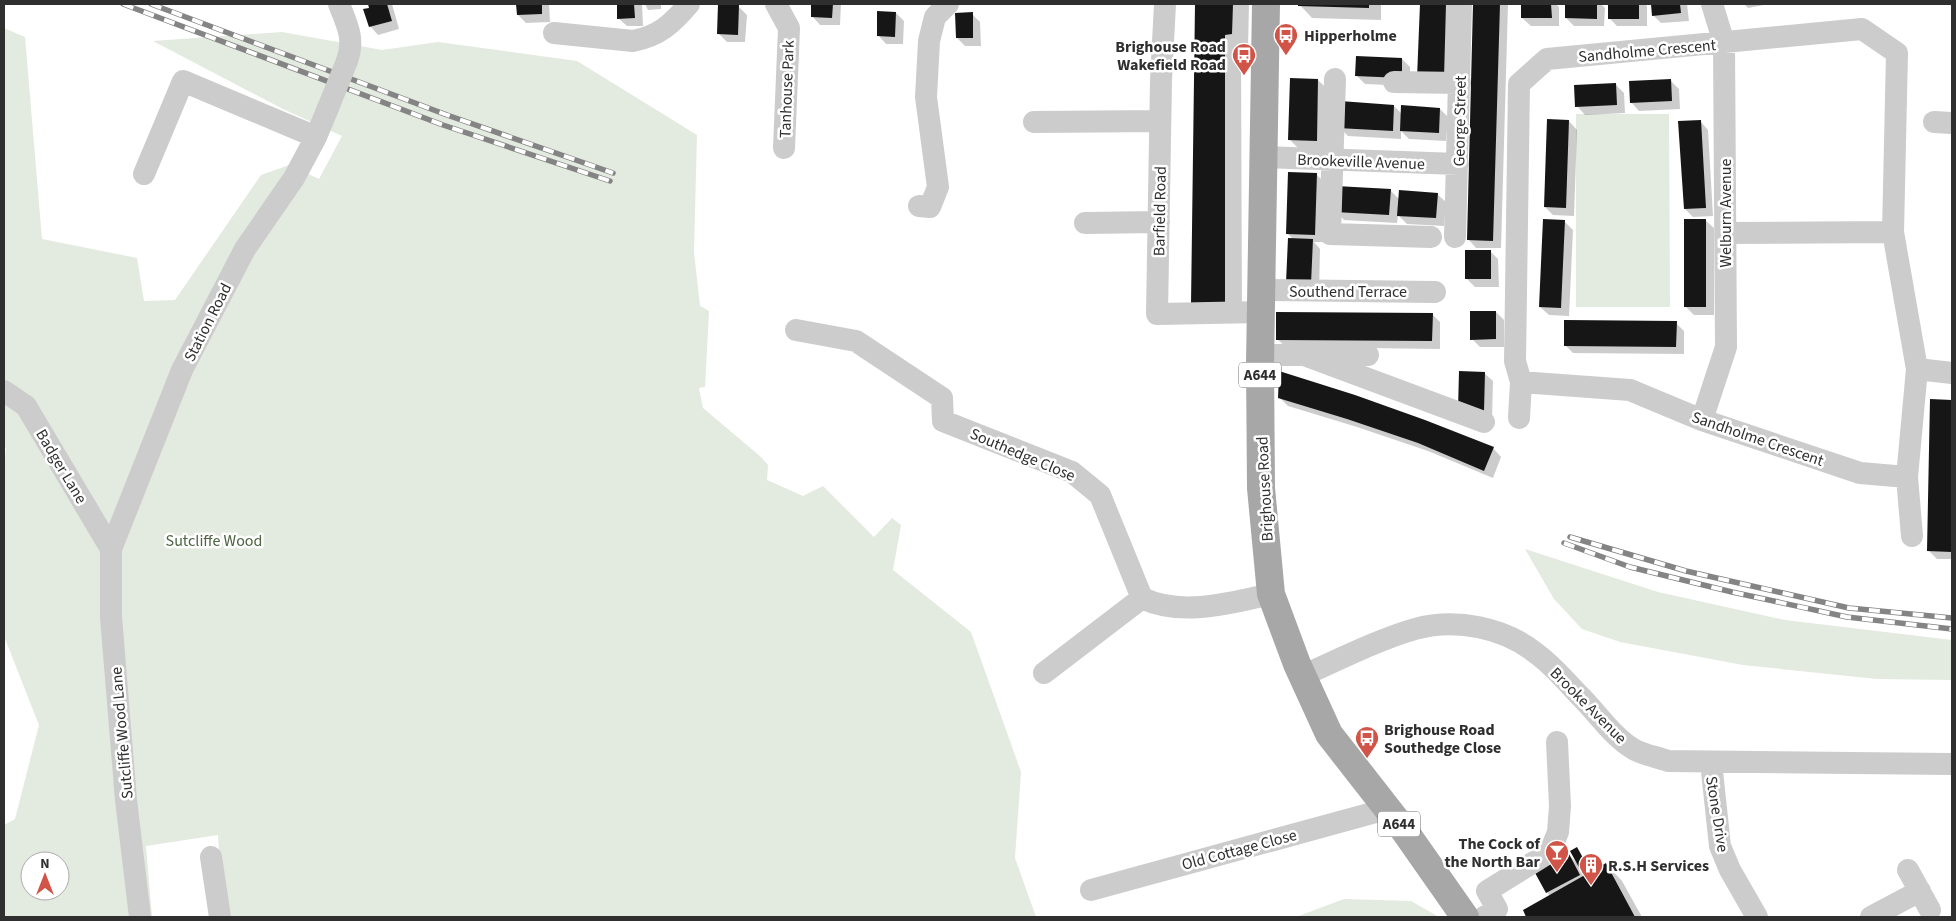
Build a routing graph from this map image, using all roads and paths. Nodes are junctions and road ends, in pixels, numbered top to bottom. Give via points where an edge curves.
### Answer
1 (339, 4) edge
2 (689, 4) edge
3 (776, 4) edge
4 (948, 4) edge
5 (1165, 4) edge
6 (1266, 4) edge
7 (1462, 4) edge
8 (1712, 4) edge
9 (554, 33) dead end
10 (1724, 43) junction
11 (1335, 79) dead end
12 (1394, 82) dead end
13 (1460, 83) junction
14 (1160, 121) junction
15 (1034, 122) dead end
16 (316, 137) junction
17 (784, 148) dead end
18 (1264, 157) junction
19 (1333, 160) junction
20 (1458, 164) junction
21 (144, 174) dead end
22 (919, 206) dead end
23 (1159, 222) junction
24 (1085, 223) dead end
25 (1893, 232) junction
26 (1726, 233) junction
27 (1431, 237) dead end
28 (1454, 237) dead end
29 (1435, 292) dead end
30 (1262, 301) junction
31 (796, 330) dead end
32 (1260, 354) junction
33 (1304, 354) junction
34 (1368, 354) dead end
35 (1916, 369) junction
36 (1952, 373) edge
37 (1521, 382) junction
38 (4, 392) edge
39 (1519, 418) dead end
40 (1702, 420) junction
41 (1484, 422) dead end
42 (1907, 477) junction
43 (1912, 536) dead end
44 (111, 549) junction
45 (1271, 594) junction
46 (1142, 598) junction
47 (1044, 673) dead end
48 (1302, 676) junction
49 (1557, 742) dead end
50 (1710, 762) junction
51 (1952, 764) edge
52 (1387, 809) junction
53 (132, 845) junction
54 (211, 857) dead end
55 (1908, 870) dead end
56 (1091, 890) dead end
57 (140, 917) edge
58 (152, 917) edge
59 (220, 917) edge
60 (1465, 917) edge
61 (1484, 917) edge
62 (1758, 917) edge
63 (1871, 917) edge

1 - 16 street, Station Road, bridge via 350,32 351,49
2 - 9 street via 658,34 645,39 633,41
3 - 17 street, Tanhouse Park via 789,28
4 - 22 street via 935,16 929,41 926,96 938,187 930,207
5 - 14 street, Barfield Road
6 - 18 main road, Brighouse Road / A644
7 - 13 street, George Street
8 - 10 street, Welburn Avenue
10 - 25 street, Sandholme Crescent via 1862,30 1897,53
10 - 26 street, Welburn Avenue
10 - 37 street, Sandholme Crescent via 1547,59 1519,84 1515,361
11 - 19 street
12 - 13 street
13 - 20 street, George Street
14 - 15 street
14 - 23 street, Barfield Road
16 - 21 street via 184,81
16 - 44 street, Station Road via 294,178 245,249 182,370
18 - 19 street, Brookeville Avenue
18 - 30 main road, Brighouse Road / A644
19 - 20 street, Brookeville Avenue
19 - 27 street via 1330,234
20 - 28 street, George Street
23 - 24 street
23 - 30 street, Barfield Road via 1158,314
25 - 26 street
25 - 35 street, Sandholme Crescent
26 - 40 street, Welburn Avenue via 1726,347
29 - 30 street, Southend Terrace
30 - 32 main road, Brighouse Road / A644
31 - 46 street, Southedge Close via 856,341 942,398 943,421 1072,472 1100,495
32 - 33 street
32 - 45 main road, Brighouse Road / A644 via 1261,488
33 - 34 street
33 - 41 street
35 - 36 street
35 - 42 street, Sandholme Crescent
37 - 39 street, Sandholme Crescent
37 - 40 street, Sandholme Crescent via 1630,390
38 - 44 street, Badger Lane via 26,406
40 - 42 street, Sandholme Crescent via 1860,473
42 - 43 street, Sandholme Crescent
44 - 53 street, Sutcliffe Wood Lane via 111,618
45 - 46 street via 1233,603 1187,608 1154,604
45 - 48 main road, Brighouse Road / A644
46 - 47 street
48 - 50 street, Brooke Avenue via 1415,629 1468,625 1492,630 1537,653 1613,732 1635,750 1668,761
48 - 52 main road, Brighouse Road / A644 via 1329,734
49 - 61 street via 1560,806 1558,832 1550,852 1487,891 1496,908
50 - 51 street, Brooke Avenue
50 - 62 street, Stone Drive via 1720,846 1730,870
52 - 56 street, Old Cottage Close
52 - 60 main road, Brighouse Road / A644
53 - 57 street, Sutcliffe Wood Lane
53 - 58 street via 140,851
54 - 59 street
55 - 63 street via 1925,900

